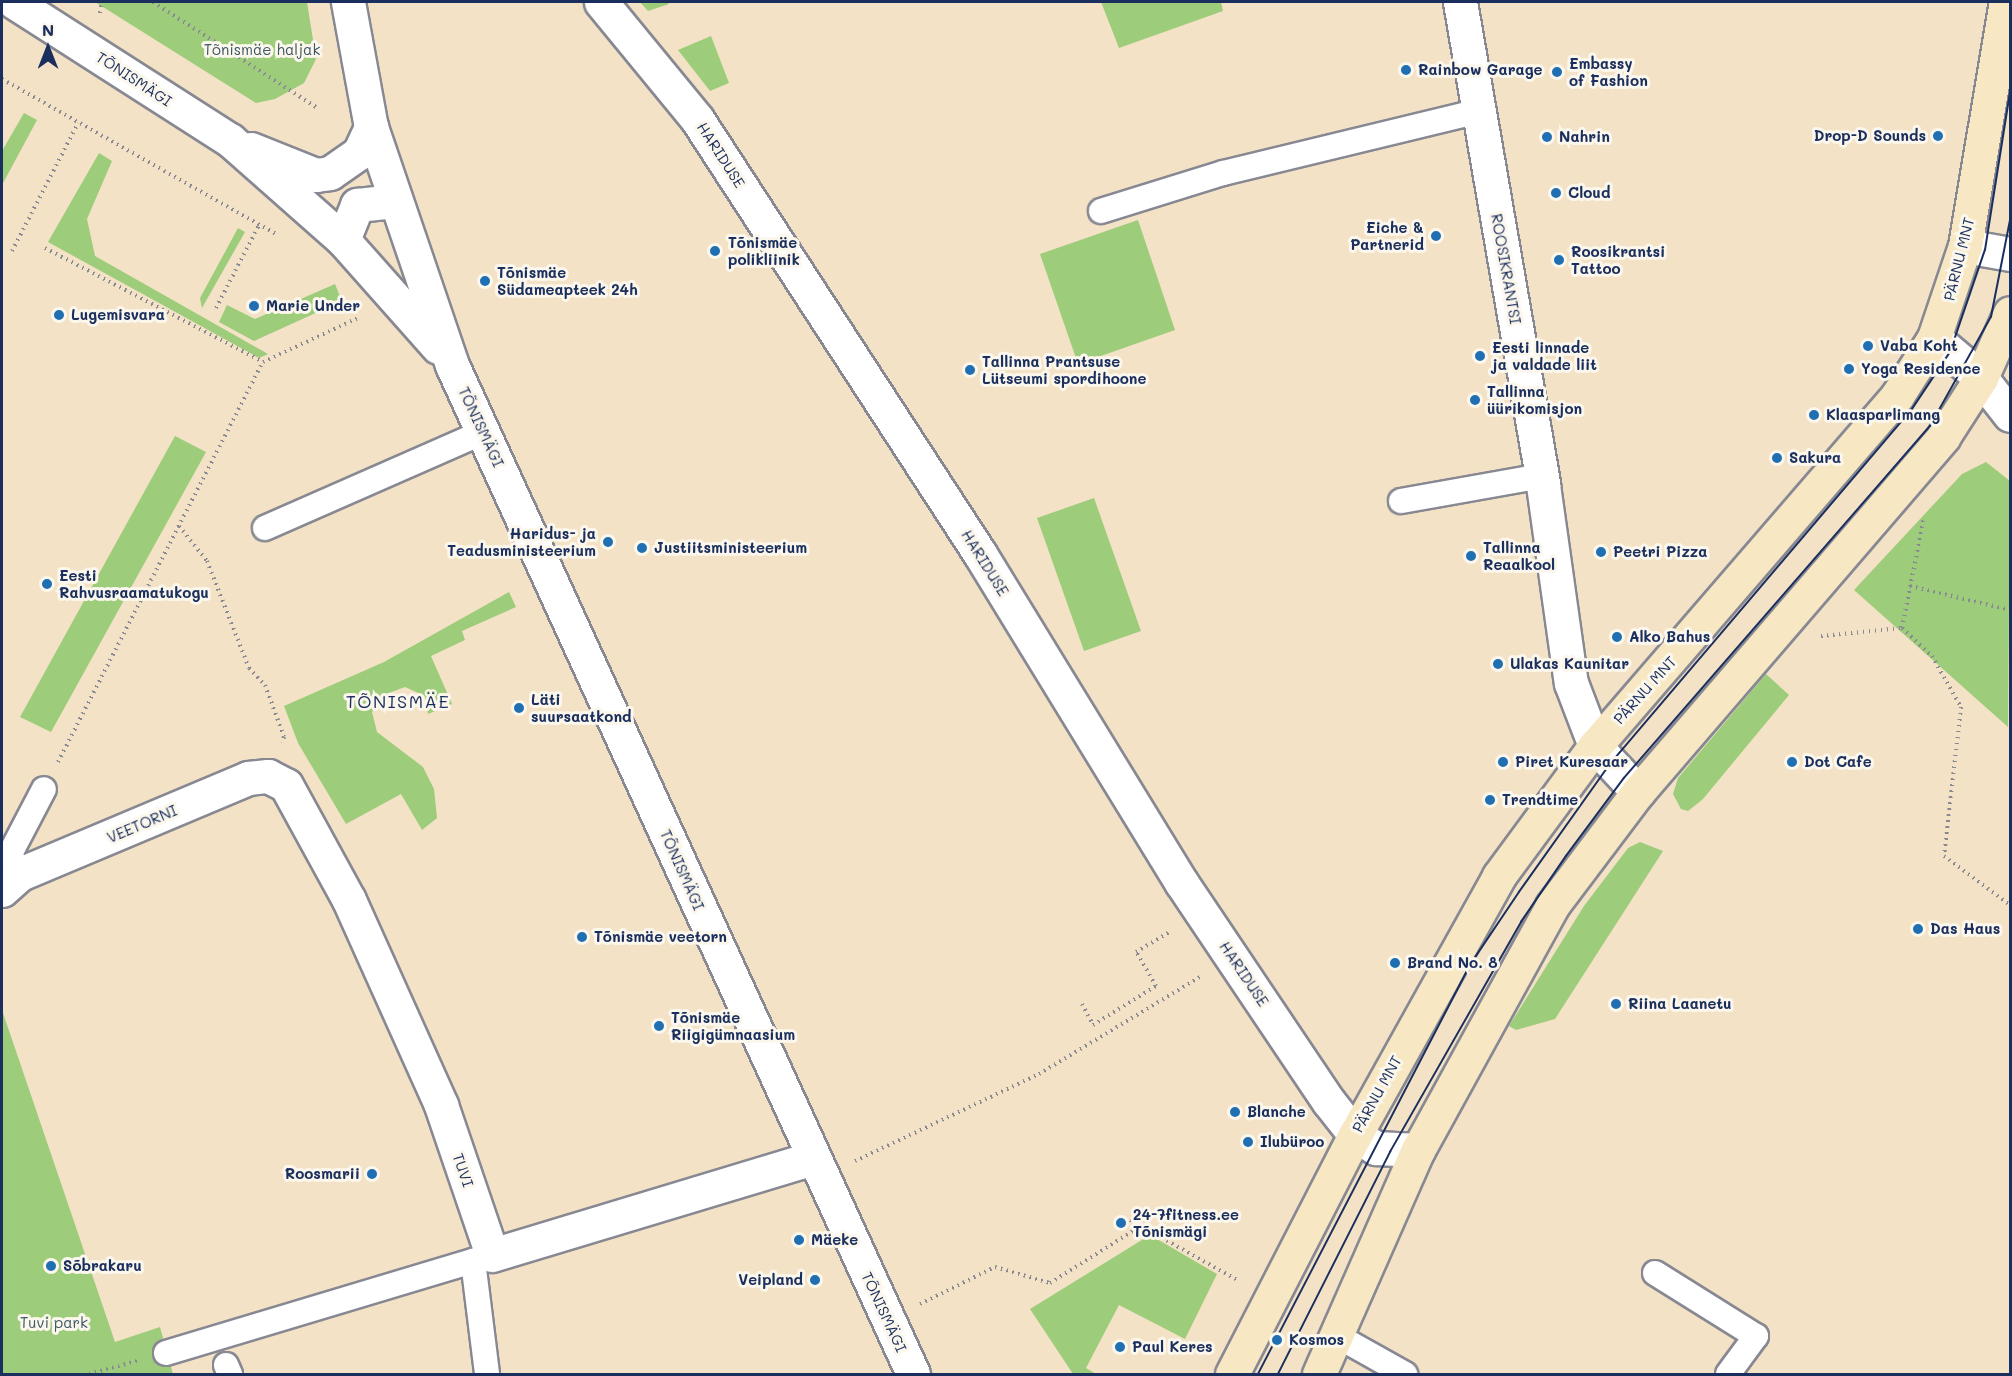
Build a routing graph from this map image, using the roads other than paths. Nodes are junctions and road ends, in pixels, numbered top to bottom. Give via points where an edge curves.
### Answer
1 (14, 2) edge
2 (348, 2) edge
3 (601, 2) edge
4 (1460, 2) edge
5 (2006, 2) edge
6 (1480, 111) junction
7 (371, 128) junction
8 (230, 140) junction
9 (395, 201) junction
10 (1101, 212) dead end
11 (343, 240) junction
12 (1965, 246) junction
13 (2010, 254) edge
14 (2010, 313) edge
15 (1935, 338) junction
16 (452, 365) junction
17 (1981, 378) junction
18 (2008, 406) edge
19 (484, 432) junction
20 (1542, 476) junction
21 (1401, 501) dead end
22 (265, 528) dead end
23 (1595, 746) junction
24 (277, 780) joint
25 (48, 781) road end
26 (1638, 792) junction
27 (11, 882) edge
28 (1354, 1135) junction
29 (1418, 1150) junction
30 (813, 1158) junction
31 (483, 1257) junction
32 (1655, 1272) dead end
33 (1339, 1336) junction
34 (166, 1353) road end
35 (487, 1374) edge
36 (913, 1374) edge
37 (1232, 1374) edge
38 (1319, 1374) edge
39 (1405, 1374) edge
40 (1728, 1374) edge

1 - 8 street, TÕNISMÄGI
2 - 7 street, TÕNISMÄGI
3 - 28 street, HARIDUSE via 703,128 980,554 1181,882
4 - 6 street, ROOSIKRANTSI
5 - 12 main road, PÄRNU MNT
6 - 10 lane via 1234,171
6 - 20 street, ROOSIKRANTSI
7 - 8 street via 359,153 330,174 301,170
7 - 9 street, TÕNISMÄGI
8 - 11 street, TÕNISMÄGI
9 - 11 street via 357,206
9 - 16 street, TÕNISMÄGI
11 - 16 street, TÕNISMÄGI
12 - 13 street
12 - 15 main road, PÄRNU MNT
14 - 17 main road
15 - 17 street
15 - 23 main road, PÄRNU MNT via 1898,396
16 - 19 street, TÕNISMÄGI
17 - 18 street
17 - 26 main road via 1943,437
19 - 22 lane
19 - 30 street, TÕNISMÄGI
20 - 21 lane
20 - 23 street, ROOSIKRANTSI via 1571,683
23 - 26 street
23 - 28 main road, PÄRNU MNT via 1499,876
24 - 27 street, VEETORNI via 248,778
24 - 31 street, TUVI via 349,900 441,1105
25 - 27 lane via 10,854
26 - 29 main road via 1552,906
28 - 29 street via 1389,1152
28 - 37 main road, PÄRNU MNT
29 - 33 main road
30 - 31 street
30 - 36 street, TÕNISMÄGI
31 - 34 lane
31 - 35 lane
32 - 40 lane via 1756,1336
33 - 38 main road
33 - 39 lane

